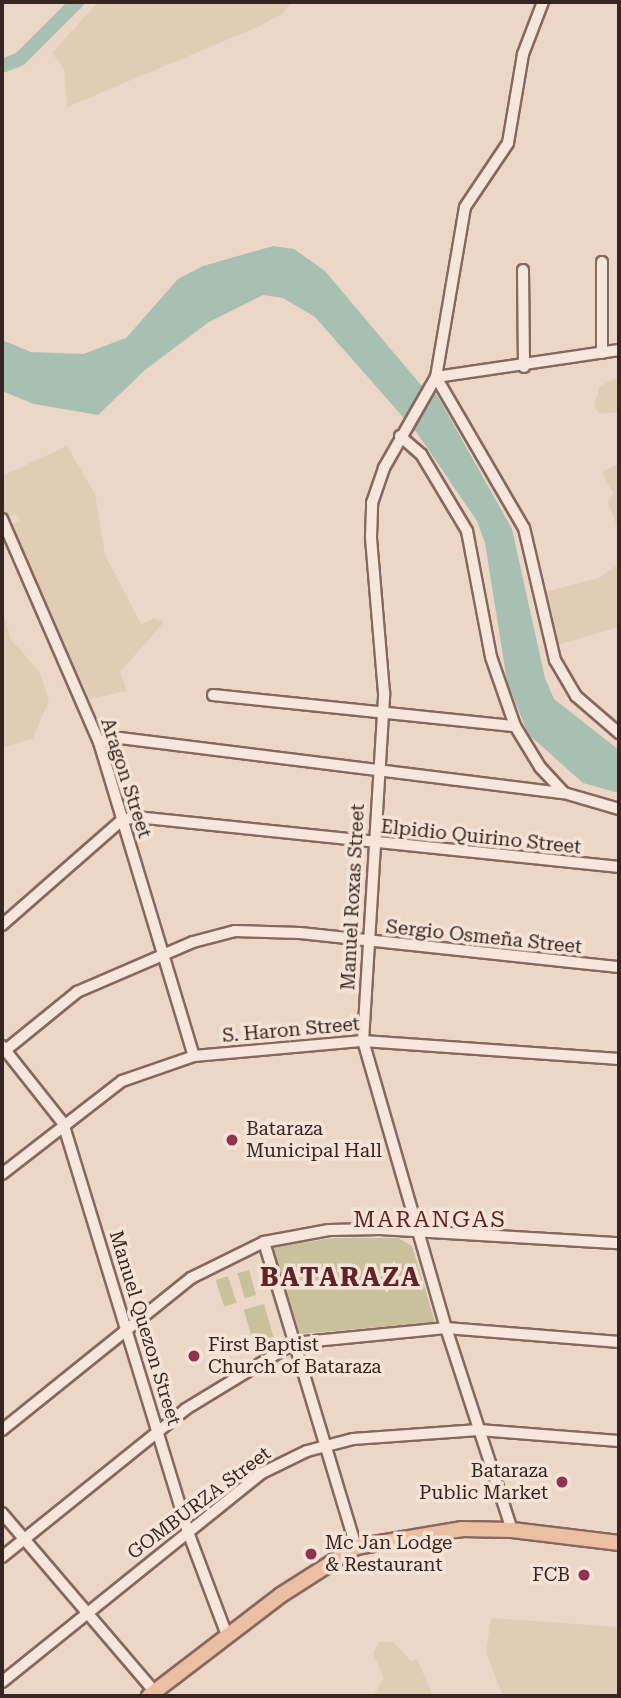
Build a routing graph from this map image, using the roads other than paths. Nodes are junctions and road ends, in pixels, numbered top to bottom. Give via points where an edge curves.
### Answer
1 (543, 2) edge
2 (602, 262) dead end
3 (523, 270) dead end
4 (619, 350) edge
5 (602, 353) junction
6 (524, 367) junction
7 (436, 377) junction
8 (400, 436) junction
9 (2, 519) edge
10 (213, 695) dead end
11 (383, 715) junction
12 (515, 726) junction
13 (619, 733) edge
14 (99, 742) junction
15 (379, 772) junction
16 (564, 793) junction
17 (619, 808) edge
18 (122, 820) junction
19 (373, 843) junction
20 (619, 867) edge
21 (2, 925) edge
22 (367, 943) junction
23 (162, 954) junction
24 (619, 967) edge
25 (363, 1041) junction
26 (3, 1049) edge
27 (194, 1056) junction
28 (619, 1059) edge
29 (63, 1123) junction
30 (2, 1174) edge
31 (419, 1232) junction
32 (264, 1242) junction
33 (619, 1243) edge
34 (446, 1328) junction
35 (126, 1329) junction
36 (619, 1342) edge
37 (294, 1343) junction
38 (2, 1430) edge
39 (479, 1430) junction
40 (159, 1433) junction
41 (619, 1441) edge
42 (327, 1444) junction
43 (2, 1513) edge
44 (512, 1530) junction
45 (188, 1532) junction
46 (24, 1540) junction
47 (619, 1544) edge
48 (356, 1547) junction
49 (2, 1558) edge
50 (85, 1615) junction
51 (227, 1635) junction
52 (2, 1682) edge
53 (152, 1694) edge

1 - 7 street via 518,73 508,143 465,206
2 - 5 street
3 - 6 street
4 - 5 street
5 - 6 street
6 - 7 street
7 - 8 street, Manuel Roxas Street
7 - 13 street via 524,528 555,660 576,696
8 - 11 street, Manuel Roxas Street via 372,503
8 - 12 street via 421,454 467,531 491,657
9 - 14 street, Aragon Street
10 - 11 street
11 - 12 street
11 - 15 street, Manuel Roxas Street
12 - 16 street via 540,767
14 - 15 street via 120,738
14 - 18 street, Aragon Street
15 - 16 street
15 - 19 street, Manuel Roxas Street
16 - 17 street
18 - 19 street, Elpidio Quirino Street via 146,818
18 - 21 street
18 - 23 street, Aragon Street
19 - 20 street, Elpidio Quirino Street
19 - 22 street, Manuel Roxas Street
22 - 23 street, Sergio Osmeña Street via 252,930 216,934
22 - 24 street, Sergio Osmeña Street
22 - 25 street, Manuel Roxas Street
23 - 26 street, Sergio Osmeña Street via 77,992
23 - 27 street, Aragon Street
25 - 27 street, S. Haron Street
25 - 28 street, S. Haron Street
25 - 31 street, Manuel Roxas Street
26 - 29 street, Manuel Quezon Street
27 - 29 street, S. Haron Street via 122,1080
29 - 30 street, S. Haron Street
29 - 35 street, Manuel Quezon Street
31 - 32 street via 329,1230
31 - 33 street
31 - 34 street, Manuel Roxas Street
32 - 35 street via 191,1278
32 - 37 street
34 - 36 street
34 - 37 street
34 - 39 street, Manuel Roxas Street
35 - 38 street
35 - 40 street, Manuel Quezon Street
37 - 40 street via 206,1394
37 - 42 street
39 - 41 street, GOMBURZA Street
39 - 42 street, GOMBURZA Street via 384,1435
39 - 44 street, Manuel Roxas Street
40 - 45 street, Manuel Quezon Street
40 - 46 street
42 - 45 street, GOMBURZA Street via 262,1473
42 - 48 street
43 - 46 street
44 - 47 main road
44 - 48 main road via 429,1532
45 - 50 street, GOMBURZA Street
45 - 51 street, Manuel Quezon Street
46 - 49 street
46 - 50 street
48 - 51 main road
50 - 52 street, GOMBURZA Street
50 - 53 street
51 - 53 main road

